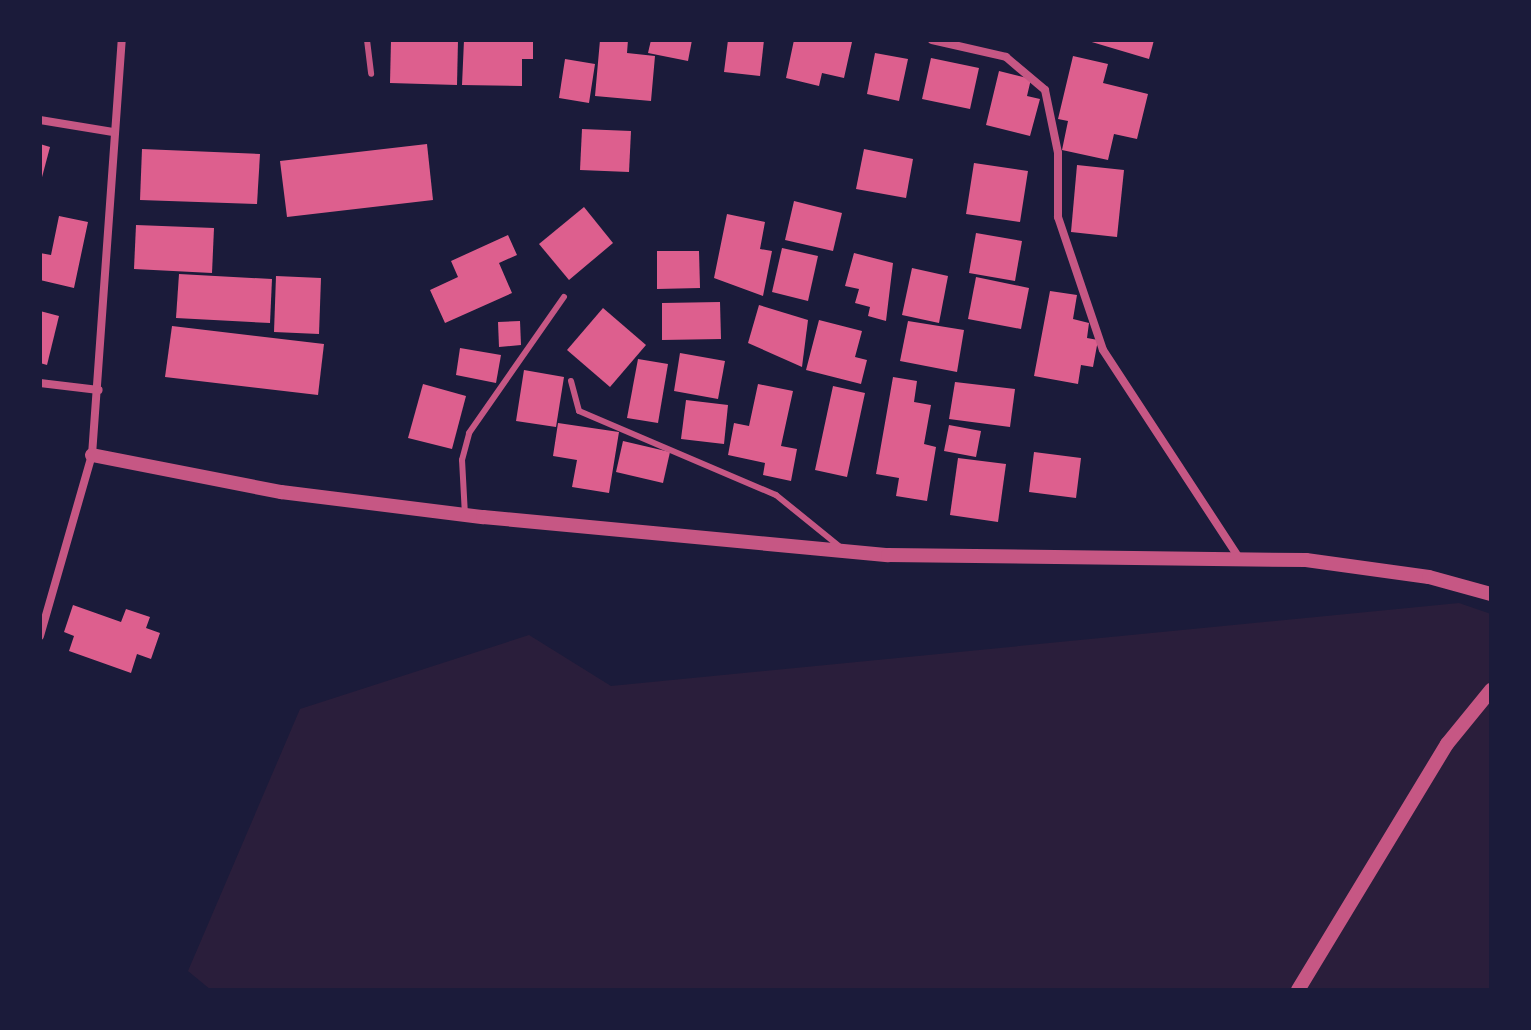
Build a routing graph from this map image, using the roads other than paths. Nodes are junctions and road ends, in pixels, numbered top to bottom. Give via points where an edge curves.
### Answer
1 (122, 40) edge
2 (367, 40) edge
3 (932, 40) edge
4 (371, 74) dead end
5 (40, 120) edge
6 (113, 132) junction
7 (564, 297) dead end
8 (571, 381) dead end
9 (40, 383) edge
10 (99, 390) junction
11 (92, 455) junction
12 (465, 515) junction
13 (845, 551) junction
14 (1238, 556) junction
15 (1491, 594) edge
16 (40, 636) edge
17 (1491, 690) edge
18 (1298, 990) edge

1 - 6 street
2 - 4 lane
3 - 14 street via 1006,57 1045,90 1058,153 1058,217 1103,350
5 - 6 street
6 - 10 street
7 - 12 lane via 469,433 462,460
8 - 13 lane via 579,411 776,495
9 - 10 street
10 - 11 street
11 - 12 street via 281,492
11 - 16 street
12 - 13 street
13 - 14 street
14 - 15 street via 1429,577
17 - 18 street via 1439,756

